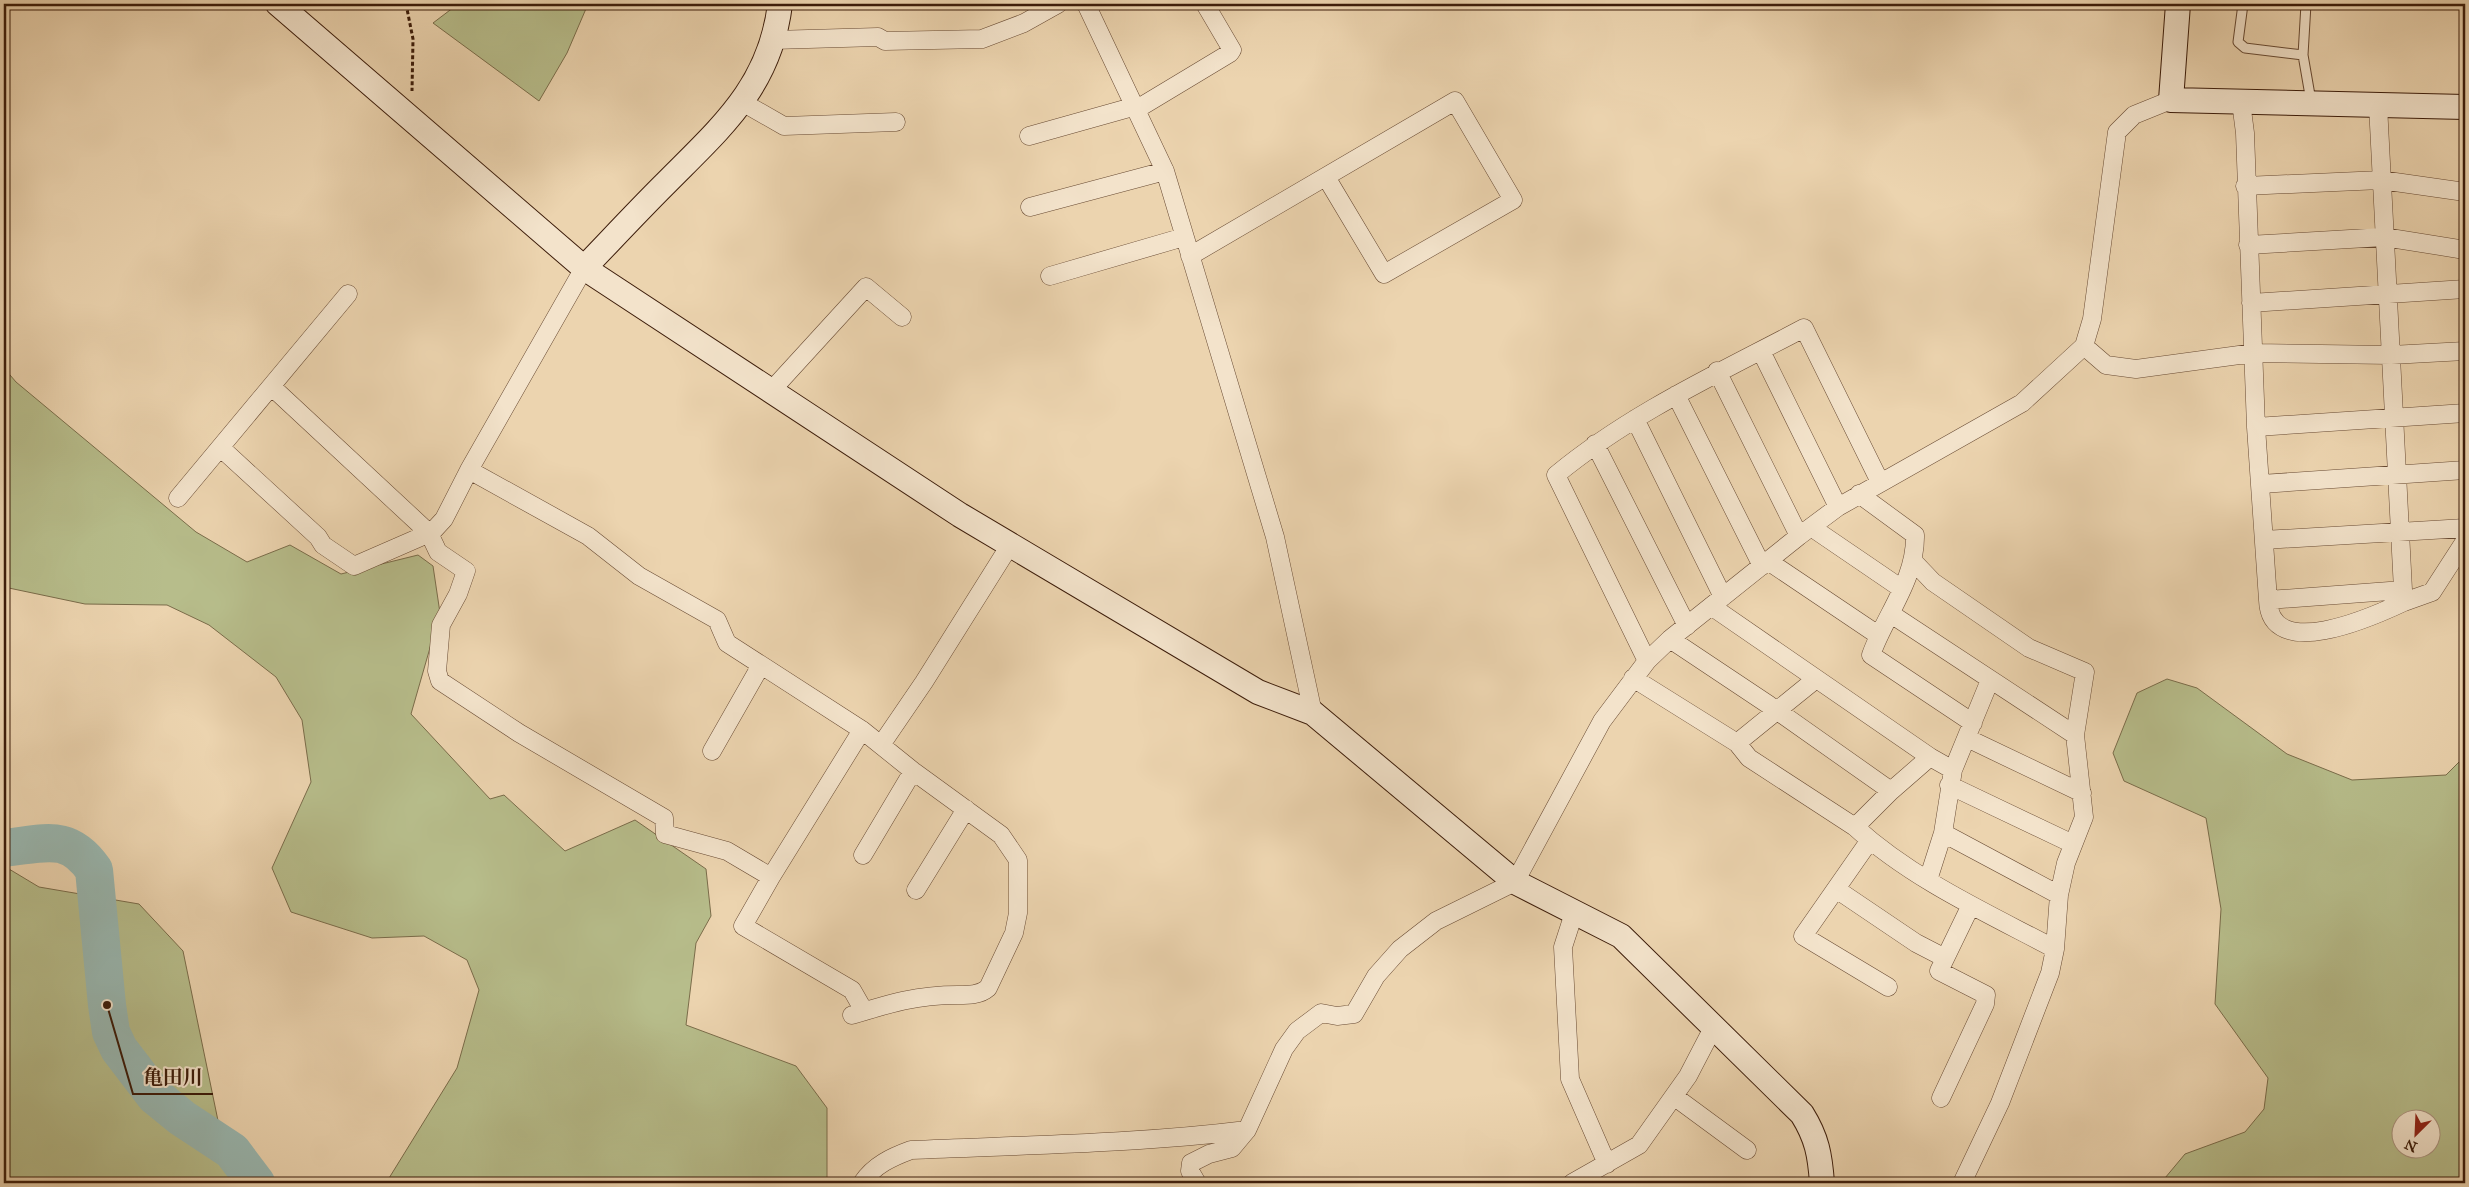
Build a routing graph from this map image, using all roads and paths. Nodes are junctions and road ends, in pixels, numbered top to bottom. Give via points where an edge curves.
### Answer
1 (278, 4) edge
2 (406, 4) edge
3 (780, 4) edge
4 (1058, 4) edge
5 (1086, 4) edge
6 (1205, 4) edge
7 (2178, 4) edge
8 (2243, 4) edge
9 (2306, 4) edge
10 (773, 40) junction
11 (2303, 55) junction
12 (2171, 100) junction
13 (742, 102) junction
14 (2241, 102) junction
15 (2311, 104) junction
16 (2378, 105) junction
17 (2465, 107) edge
18 (1137, 108) junction
19 (404, 113) junction
20 (896, 122) dead end
21 (1029, 136) dead end
22 (1165, 171) junction
23 (1326, 177) junction
24 (2381, 180) junction
25 (2245, 186) junction
26 (2465, 192) edge
27 (1030, 206) dead end
28 (1184, 237) junction
29 (2384, 237) junction
30 (2248, 245) junction
31 (2465, 250) edge
32 (1190, 256) junction
33 (584, 268) junction
34 (1050, 276) dead end
35 (2465, 289) edge
36 (348, 294) dead end
37 (2387, 294) junction
38 (2251, 303) junction
39 (902, 316) dead end
40 (2084, 346) junction
41 (1761, 351) junction
42 (2465, 351) edge
43 (2254, 353) junction
44 (2391, 356) junction
45 (1717, 371) junction
46 (272, 387) junction
47 (770, 392) junction
48 (1676, 394) junction
49 (2465, 413) edge
50 (2396, 418) junction
51 (1635, 420) junction
52 (2256, 427) junction
53 (1595, 444) junction
54 (221, 448) junction
55 (469, 470) junction
56 (2465, 470) edge
57 (2398, 474) junction
58 (1880, 482) junction
59 (2260, 484) junction
60 (1859, 494) junction
61 (178, 498) dead end
62 (1838, 507) junction
63 (2465, 528) edge
64 (1805, 531) junction
65 (2401, 532) junction
66 (429, 533) junction
67 (2264, 540) junction
68 (2465, 541) edge
69 (1010, 545) junction
70 (1913, 561) junction
71 (1765, 563) junction
72 (1902, 589) junction
73 (2404, 596) junction
74 (2268, 600) junction
75 (1717, 602) junction
76 (1891, 614) junction
77 (1687, 626) junction
78 (1878, 635) junction
79 (1670, 639) junction
80 (1647, 661) junction
81 (761, 665) junction
82 (1634, 678) junction
83 (1816, 680) junction
84 (1990, 680) junction
85 (1777, 711) junction
86 (1313, 713) junction
87 (862, 730) junction
88 (1970, 731) junction
89 (2075, 735) junction
90 (1737, 743) junction
91 (881, 745) junction
92 (712, 751) dead end
93 (1930, 757) junction
94 (913, 771) junction
95 (1951, 777) junction
96 (1891, 791) junction
97 (2082, 793) junction
98 (966, 809) junction
99 (1855, 826) junction
100 (1943, 833) junction
101 (1870, 840) junction
102 (2073, 844) junction
103 (863, 855) dead end
104 (771, 876) junction
105 (1928, 880) junction
106 (1514, 882) junction
107 (1836, 889) junction
108 (916, 890) dead end
109 (2059, 895) junction
110 (1971, 905) junction
111 (1574, 913) junction
112 (2055, 949) junction
113 (1945, 958) junction
114 (1888, 988) dead end
115 (1714, 1026) junction
116 (1674, 1097) junction
117 (1941, 1098) dead end
118 (1247, 1130) junction
119 (1747, 1150) dead end
120 (1607, 1164) junction
121 (862, 1183) edge
122 (1197, 1183) edge
123 (1572, 1183) edge
124 (1822, 1183) edge
125 (1962, 1183) edge

1 - 19 street
2 - 19 path via 413,39 413,86
3 - 10 street
4 - 10 street via 1024,23 982,39
5 - 18 street
6 - 18 street via 1232,50
7 - 12 street
8 - 11 lane via 2238,42 2245,48
9 - 11 lane
10 - 13 street via 754,84
11 - 15 lane
12 - 14 street
12 - 40 street via 2134,116 2117,132 2092,319
13 - 20 street via 784,126
13 - 33 street via 720,130
14 - 15 street
14 - 25 street via 2245,133
15 - 16 street
16 - 17 street
16 - 24 street
18 - 21 street
18 - 22 street
19 - 33 street
22 - 27 street
22 - 28 street
23 - 23 street via 1455,101 1513,200 1384,274
23 - 32 street
24 - 25 street
24 - 26 street
24 - 29 street
25 - 30 street
28 - 32 street
28 - 34 street
29 - 30 street
29 - 31 street
29 - 37 street
30 - 38 street
32 - 86 street via 1275,537
33 - 47 street
33 - 55 street
35 - 37 street
36 - 46 street
37 - 38 street
37 - 44 street
38 - 43 street
39 - 47 street via 866,287
40 - 43 street via 2106,365 2136,369
40 - 58 street via 2022,403
41 - 45 street
41 - 58 street via 1804,328
41 - 62 street
42 - 44 street
43 - 44 street
43 - 52 street
44 - 50 street
45 - 48 street
45 - 64 street
46 - 54 street
46 - 66 street
47 - 69 street
48 - 51 street
48 - 71 street
49 - 50 street
50 - 52 street
50 - 57 street
51 - 53 street
51 - 75 street
52 - 59 street
53 - 77 street
53 - 80 street via 1556,475
54 - 61 street
54 - 66 street via 323,545 354,566
55 - 66 street via 444,519
55 - 81 street via 588,536 639,576 717,620 727,643
56 - 57 street
57 - 59 street
57 - 65 street
58 - 60 street
59 - 67 street
60 - 62 street
60 - 70 street via 1915,535
62 - 64 street
63 - 65 street
64 - 71 street
64 - 72 street
65 - 67 street
65 - 73 street
66 - 104 street via 438,552 466,571 441,625 437,671 440,681 519,734 664,818 665,834 727,851
67 - 74 street
68 - 73 street via 2432,592
69 - 86 street via 1258,692
69 - 91 street
70 - 72 street
70 - 89 street via 1933,582 2029,648 2086,672
71 - 75 street
71 - 78 street
72 - 76 street
73 - 74 street
73 - 74 street via 2345,626 2288,632 2275,625 2268,612
75 - 77 street
75 - 83 street
76 - 78 street
76 - 84 street
77 - 79 street
78 - 88 street via 1871,655
79 - 80 street
79 - 85 street
80 - 82 street
81 - 87 street
81 - 92 street
82 - 90 street
82 - 106 street via 1602,721
83 - 85 street
83 - 93 street
84 - 88 street
84 - 89 street
85 - 90 street
85 - 96 street
86 - 106 street
87 - 91 street
87 - 104 street
88 - 95 street
88 - 97 street
89 - 97 street
90 - 99 street via 1749,758
91 - 94 street
93 - 95 street
93 - 96 street
94 - 98 street
94 - 103 street
95 - 100 street
95 - 102 street
96 - 99 street
97 - 102 street via 2084,817
98 - 104 street via 1001,835 1018,860 1018,913 1014,933 983,992 904,999 858,1013 852,990 743,926
98 - 108 street
99 - 101 street
100 - 105 street
100 - 109 street
101 - 105 street
101 - 107 street
102 - 109 street
105 - 110 street
106 - 111 street
106 - 118 street via 1436,922 1400,949 1376,976 1354,1014 1337,1016 1321,1013 1297,1031 1284,1050
107 - 113 street via 1916,943
107 - 114 street via 1803,936
109 - 112 street
110 - 112 street
110 - 113 street
111 - 115 street via 1620,936
111 - 120 street via 1563,948 1570,1078
112 - 125 street via 2050,973 2018,1059 1978,1154
113 - 117 street via 1939,971 1986,995 1985,1004
115 - 116 street
115 - 124 street via 1802,1114 1814,1134
116 - 119 street
116 - 120 street via 1639,1145
118 - 121 street via 1092,1143 911,1150 890,1158
118 - 122 street via 1232,1148 1208,1154 1191,1163 1190,1171
120 - 123 street

